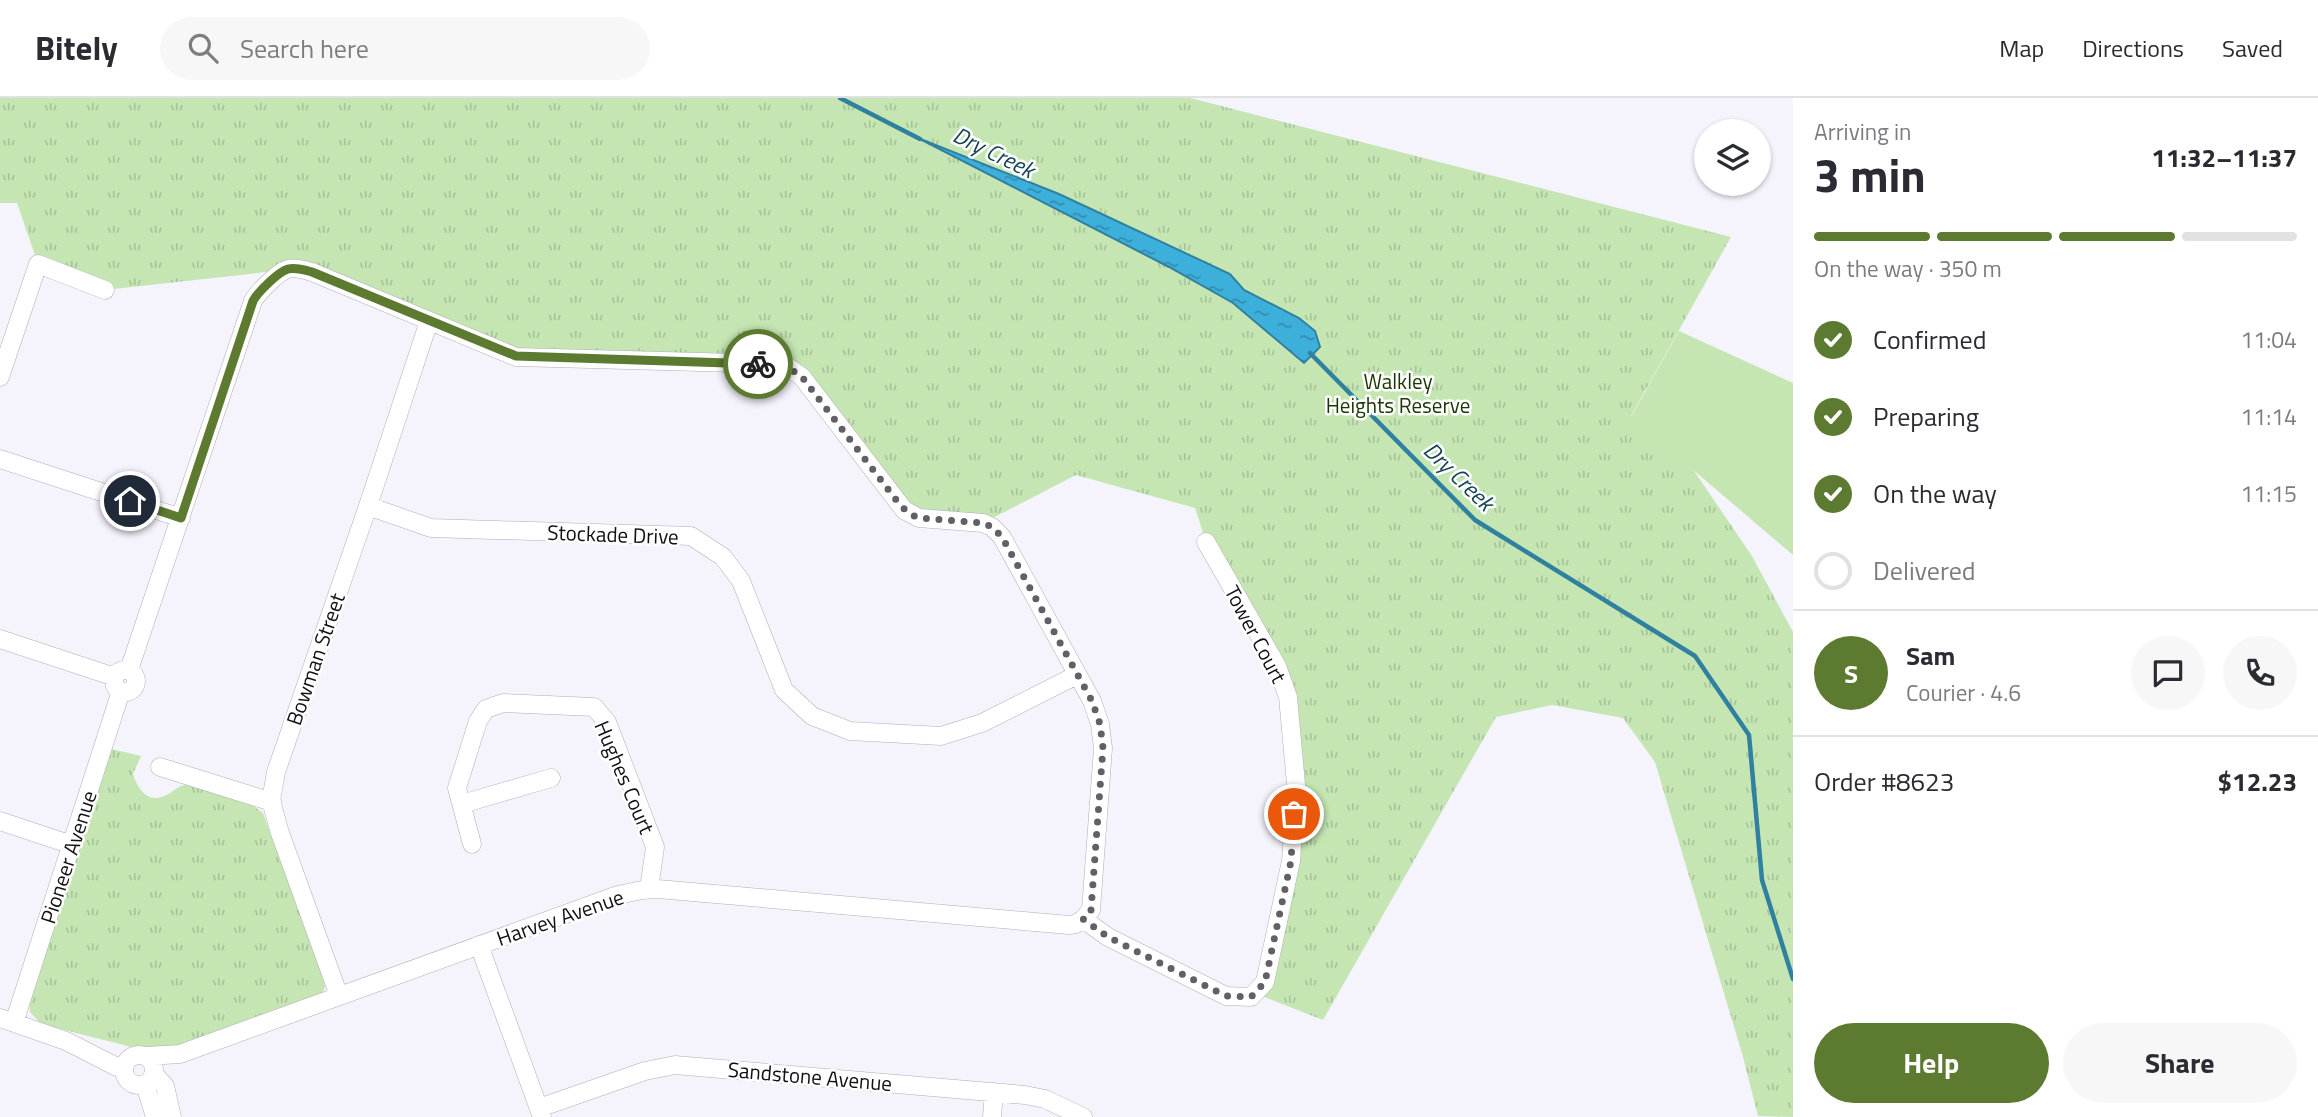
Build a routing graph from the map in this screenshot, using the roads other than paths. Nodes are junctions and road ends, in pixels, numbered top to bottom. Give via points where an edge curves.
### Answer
1 (105, 290) dead end
2 (429, 321) junction
3 (0, 377) edge
4 (0, 459) edge
5 (368, 506) junction
6 (181, 518) junction
7 (1206, 542) dead end
8 (0, 639) edge
9 (1077, 675) junction
10 (122, 679) junction
11 (160, 767) dead end
12 (551, 778) dead end
13 (272, 802) junction
14 (461, 804) junction
15 (0, 821) edge
16 (472, 844) dead end
17 (72, 845) junction
18 (649, 889) junction
19 (1083, 919) junction
20 (479, 945) junction
21 (339, 996) junction
22 (7, 1020) edge
23 (66, 1041) junction
24 (124, 1068) junction
25 (148, 1068) junction
26 (993, 1092) junction
27 (541, 1113) edge
28 (155, 1117) edge
29 (172, 1117) edge
30 (992, 1117) edge
31 (1083, 1117) edge

1 - 3 street via 38,264
2 - 5 street, Bowman Street
2 - 6 street, Pioneer Avenue via 302,269 285,270 261,289 253,301
2 - 9 street via 516,356 771,364 792,370 904,510 919,518 983,523 997,531
4 - 6 street
5 - 9 street, Stockade Drive via 431,528 691,536 723,557 741,581 784,690 812,716 850,731 941,736 982,723
5 - 13 street, Bowman Street via 276,772
6 - 10 street, Pioneer Avenue
7 - 19 street, Tower Court via 1277,666 1288,697 1296,784 1291,861 1265,982 1251,997 1226,996 1108,937
8 - 10 street
9 - 19 street via 1096,711 1103,748 1091,910
10 - 17 street, Pioneer Avenue
11 - 13 street
12 - 14 street
13 - 21 street, Bowman Street
14 - 16 street, Hughes Court
14 - 18 street, Hughes Court via 457,788 485,709 503,703 594,707 607,722 654,847
15 - 17 street
17 - 22 street, Pioneer Avenue
18 - 19 street, Harvey Avenue via 1069,925
18 - 20 street, Harvey Avenue via 618,895
20 - 21 street, Harvey Avenue
20 - 27 street
21 - 25 street, Harvey Avenue
22 - 23 street
23 - 24 street
23 - 25 street, Harvey Avenue via 121,1052
24 - 25 street via 127,1059
24 - 25 street via 128,1081 139,1085
25 - 28 street
25 - 29 street via 165,1086
26 - 27 street, Sandstone Avenue via 675,1065 645,1071
26 - 30 street
26 - 31 street, Sandstone Avenue via 1045,1099

